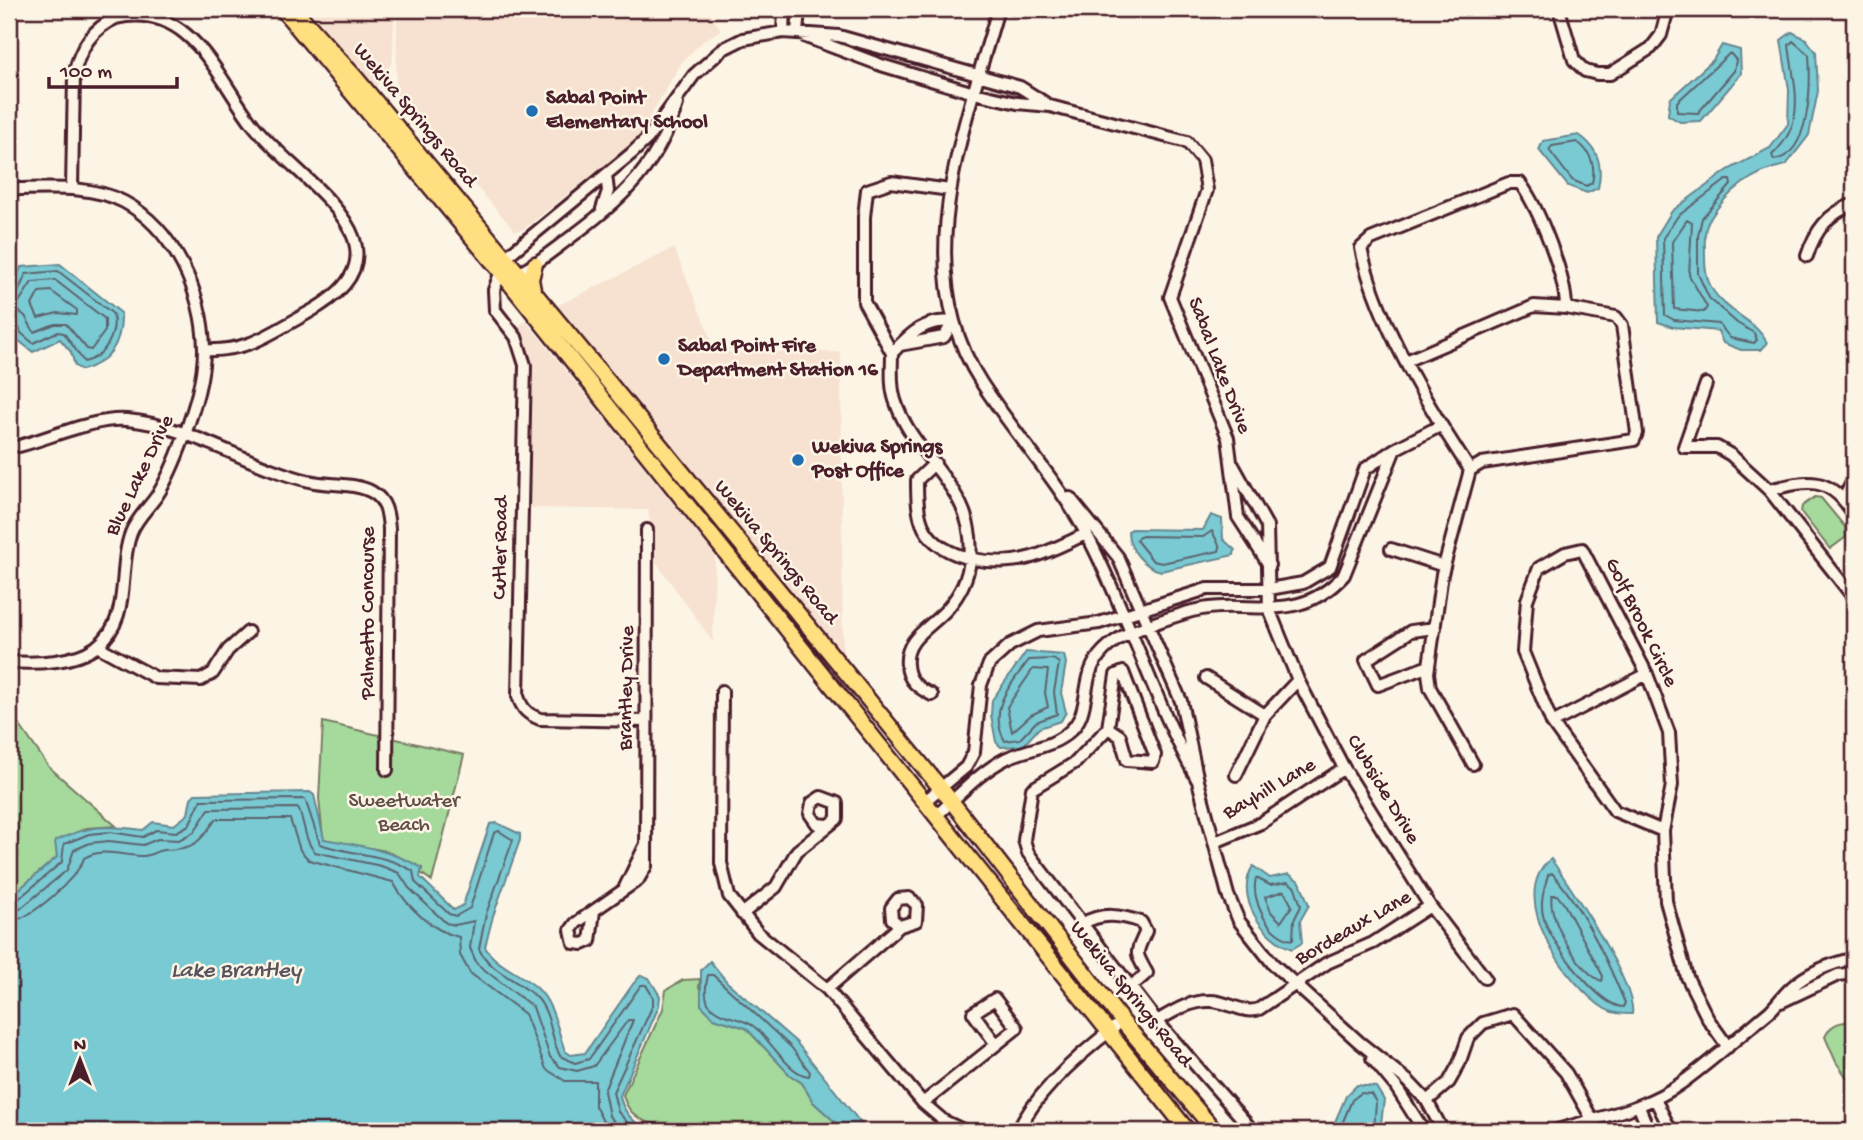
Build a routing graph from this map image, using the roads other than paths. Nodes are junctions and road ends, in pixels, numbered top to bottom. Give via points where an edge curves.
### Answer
1 (106, 9) edge
2 (282, 9) edge
3 (294, 9) edge
4 (783, 9) edge
5 (799, 9) edge
6 (998, 9) edge
7 (1559, 9) edge
8 (1668, 9) edge
9 (112, 20) junction
10 (783, 32) junction
11 (797, 33) junction
12 (980, 74) junction
13 (974, 93) junction
14 (680, 95) junction
15 (1050, 106) junction
16 (606, 175) junction
17 (9, 189) edge
18 (72, 189) junction
19 (950, 190) junction
20 (1854, 204) edge
21 (600, 214) junction
22 (1807, 256) dead end
23 (535, 264) junction
24 (504, 265) junction
25 (519, 274) junction
26 (533, 290) junction
27 (1566, 308) junction
28 (953, 322) junction
29 (896, 349) junction
30 (204, 350) junction
31 (1406, 360) junction
32 (1706, 384) dead end
33 (611, 385) junction
34 (598, 396) junction
35 (1440, 426) junction
36 (185, 435) junction
37 (19, 446) dead end
38 (1395, 449) junction
39 (935, 463) junction
40 (1232, 464) junction
41 (1470, 470) junction
42 (682, 474) junction
43 (1854, 478) edge
44 (670, 484) junction
45 (1058, 486) junction
46 (1769, 490) junction
47 (1843, 500) junction
48 (1854, 515) edge
49 (647, 530) dead end
50 (1086, 534) junction
51 (1391, 549) dead end
52 (970, 560) junction
53 (1269, 565) junction
54 (1444, 566) junction
55 (1269, 589) junction
56 (1854, 598) edge
57 (1142, 609) junction
58 (1269, 609) junction
59 (1124, 617) junction
60 (1149, 627) junction
61 (1435, 628) junction
62 (248, 632) dead end
63 (1131, 634) junction
64 (97, 646) junction
65 (9, 662) edge
66 (1429, 666) junction
67 (1647, 674) junction
68 (1206, 678) dead end
69 (1298, 680) junction
70 (722, 691) dead end
71 (932, 695) dead end
72 (1265, 715) junction
73 (646, 721) junction
74 (1552, 723) junction
75 (1108, 728) junction
76 (1474, 764) dead end
77 (1344, 768) junction
78 (387, 770) dead end
79 (1237, 775) dead end
80 (1198, 781) junction
81 (941, 788) junction
82 (926, 801) junction
83 (952, 802) junction
84 (937, 815) junction
85 (828, 825) dead end
86 (1663, 831) junction
87 (1215, 842) junction
88 (1430, 906) junction
89 (594, 911) dead end
90 (742, 914) junction
91 (1083, 924) junction
92 (900, 926) dead end
93 (1854, 958) edge
94 (1854, 973) edge
95 (1485, 978) dead end
96 (1296, 985) junction
97 (1132, 986) junction
98 (827, 989) junction
99 (1778, 1003) junction
100 (1122, 1021) junction
101 (1157, 1021) junction
102 (1107, 1033) junction
103 (1359, 1042) junction
104 (996, 1044) junction
105 (1728, 1047) junction
106 (1655, 1099) junction
107 (1427, 1101) junction
108 (923, 1103) junction
109 (1639, 1107) junction
110 (1592, 1119) junction
111 (965, 1131) edge
112 (1018, 1131) edge
113 (1188, 1131) edge
114 (1215, 1131) edge
115 (1253, 1131) edge
116 (1423, 1131) edge
117 (1443, 1131) edge
118 (1554, 1131) edge
119 (1649, 1131) edge
120 (1671, 1131) edge

1 - 9 street
2 - 24 main road, Wekiva Springs Road
3 - 24 main road, Wekiva Springs Road
4 - 10 street
5 - 11 street
6 - 12 street
7 - 8 street via 1574,60 1585,71 1597,74 1610,74 1651,48 1661,35
9 - 18 street via 96,30 78,57
9 - 30 street via 139,12 158,14 198,37 255,127 333,203 350,225 356,244 353,274 325,304 241,349
10 - 11 street, Sabal Lake Drive
10 - 14 street, Sabal Lake Drive via 743,39 723,49
11 - 12 street, Sabal Lake Drive via 839,36
11 - 13 street, Sabal Lake Drive
12 - 13 street
12 - 15 street, Sabal Lake Drive via 1020,87
13 - 15 street, Sabal Lake Drive
13 - 19 street
14 - 16 street, Sabal Lake Drive via 648,138
14 - 21 street via 657,154
15 - 40 street, Sabal Lake Drive via 1175,137 1187,142 1202,160 1207,190 1170,297 1228,438
16 - 21 street via 607,201
16 - 24 street, Sabal Lake Drive
17 - 18 street, Blue Lake Drive
18 - 30 street, Blue Lake Drive via 123,202 160,232 189,278
19 - 28 street via 945,279
19 - 29 street via 891,182 867,190 864,302
20 - 22 street via 1814,232
21 - 23 street
23 - 25 street
23 - 26 main road
24 - 25 main road, Wekiva Springs Road
24 - 34 main road, Wekiva Springs Road
24 - 73 street, Cutler Road via 494,290 495,310 516,337 525,365 521,706 540,719
25 - 26 main road, Wekiva Springs Road
26 - 33 main road, Wekiva Springs Road
27 - 31 street via 1534,306
27 - 31 street via 1558,270 1529,195 1520,183 1509,183 1371,239 1362,248
27 - 41 street via 1616,317 1622,325 1637,433 1634,440 1482,463
28 - 29 street via 944,337
28 - 45 street via 980,382
29 - 39 street via 895,400 916,442
30 - 36 street, Blue Lake Drive
31 - 35 street
32 - 46 street via 1684,447 1717,447
33 - 34 main road
33 - 42 main road, Wekiva Springs Road
34 - 44 main road, Wekiva Springs Road
35 - 38 street
35 - 41 street
36 - 37 street, Palmetto Concourse via 138,422 110,421
36 - 64 street, Blue Lake Drive via 158,494 131,534 119,613
36 - 78 street, Palmetto Concourse via 286,475 369,490 385,506 389,529
38 - 55 street via 1365,469 1330,566 1303,583
38 - 58 street via 1344,575 1317,597 1297,606
39 - 52 street via 968,515
39 - 52 street via 918,481 925,528 939,543
40 - 53 street, Sabal Lake Drive via 1267,526
40 - 53 street, Sabal Lake Drive via 1238,517
41 - 54 street
42 - 44 main road
42 - 81 main road, Wekiva Springs Road
43 - 47 street
44 - 82 main road, Wekiva Springs Road
45 - 50 street
45 - 57 street via 1118,557
46 - 47 street via 1814,481
46 - 56 street
47 - 48 street
49 - 73 street, Brantley Drive
50 - 52 street via 1030,558
50 - 59 street
51 - 54 street
52 - 71 street via 963,587 905,652 907,675
53 - 55 street, Sabal Lake Drive
54 - 61 street
55 - 57 street via 1207,589
55 - 58 street, Sabal Lake Drive
57 - 59 street
57 - 60 street
58 - 60 street via 1205,608
58 - 69 street, Clubside Drive
59 - 63 street
59 - 81 street via 1038,631 1010,645 989,664 981,685 974,752 966,767
60 - 63 street
60 - 80 street via 1181,701
61 - 66 street
61 - 66 street via 1411,631 1366,660 1378,685
62 - 64 street via 228,650 213,673 192,680 156,678
63 - 80 street
63 - 83 street via 1106,646 1096,658 1084,710 1072,730 1051,745 998,764
64 - 65 street via 81,655
66 - 76 street via 1430,688
67 - 74 street
67 - 74 street, Golf Brook Circle via 1581,549 1565,553 1539,568 1527,600 1523,652
67 - 86 street, Golf Brook Circle via 1669,733 1672,785
68 - 72 street
69 - 72 street
69 - 77 street, Clubside Drive
70 - 90 street via 721,863 729,896
72 - 79 street
73 - 89 street, Brantley Drive via 642,865 623,889
74 - 86 street, Golf Brook Circle via 1615,811
75 - 75 street via 1120,736 1127,760 1153,762 1155,755 1123,672 1116,675
75 - 91 street via 1076,762 1032,789 1024,840 1028,853
77 - 87 street, Bayhill Lane via 1261,822
77 - 88 street, Clubside Drive
80 - 87 street
81 - 82 street
81 - 83 main road, Wekiva Springs Road
82 - 84 main road, Wekiva Springs Road
83 - 84 street
83 - 100 main road, Wekiva Springs Road
84 - 102 main road, Wekiva Springs Road
85 - 90 street via 790,859 776,887
86 - 105 street, Golf Brook Circle via 1666,901 1687,977
87 - 96 street via 1228,895 1240,921
88 - 95 street, Clubside Drive
88 - 96 street, Bordeaux Lane
90 - 98 street via 769,944
91 - 97 street
91 - 97 street via 1110,915 1141,922 1146,931 1136,950 1147,973
92 - 98 street
93 - 99 street via 1834,963 1793,986
94 - 99 street via 1838,975
96 - 101 street, Bordeaux Lane via 1253,1011 1212,1000 1188,1003
96 - 103 street
97 - 101 street
98 - 108 street
99 - 105 street
100 - 102 street
100 - 114 main road, Wekiva Springs Road
101 - 115 street
102 - 112 street via 1044,1092
102 - 113 main road, Wekiva Springs Road
103 - 107 street
103 - 116 street via 1396,1087
104 - 104 street via 1017,1028 995,999 973,1013
104 - 108 street
105 - 106 street
106 - 109 street
106 - 120 street
107 - 110 street via 1449,1082 1468,1038 1483,1023 1513,1014 1566,1073
107 - 117 street
108 - 111 street
109 - 110 street
109 - 119 street
110 - 118 street

